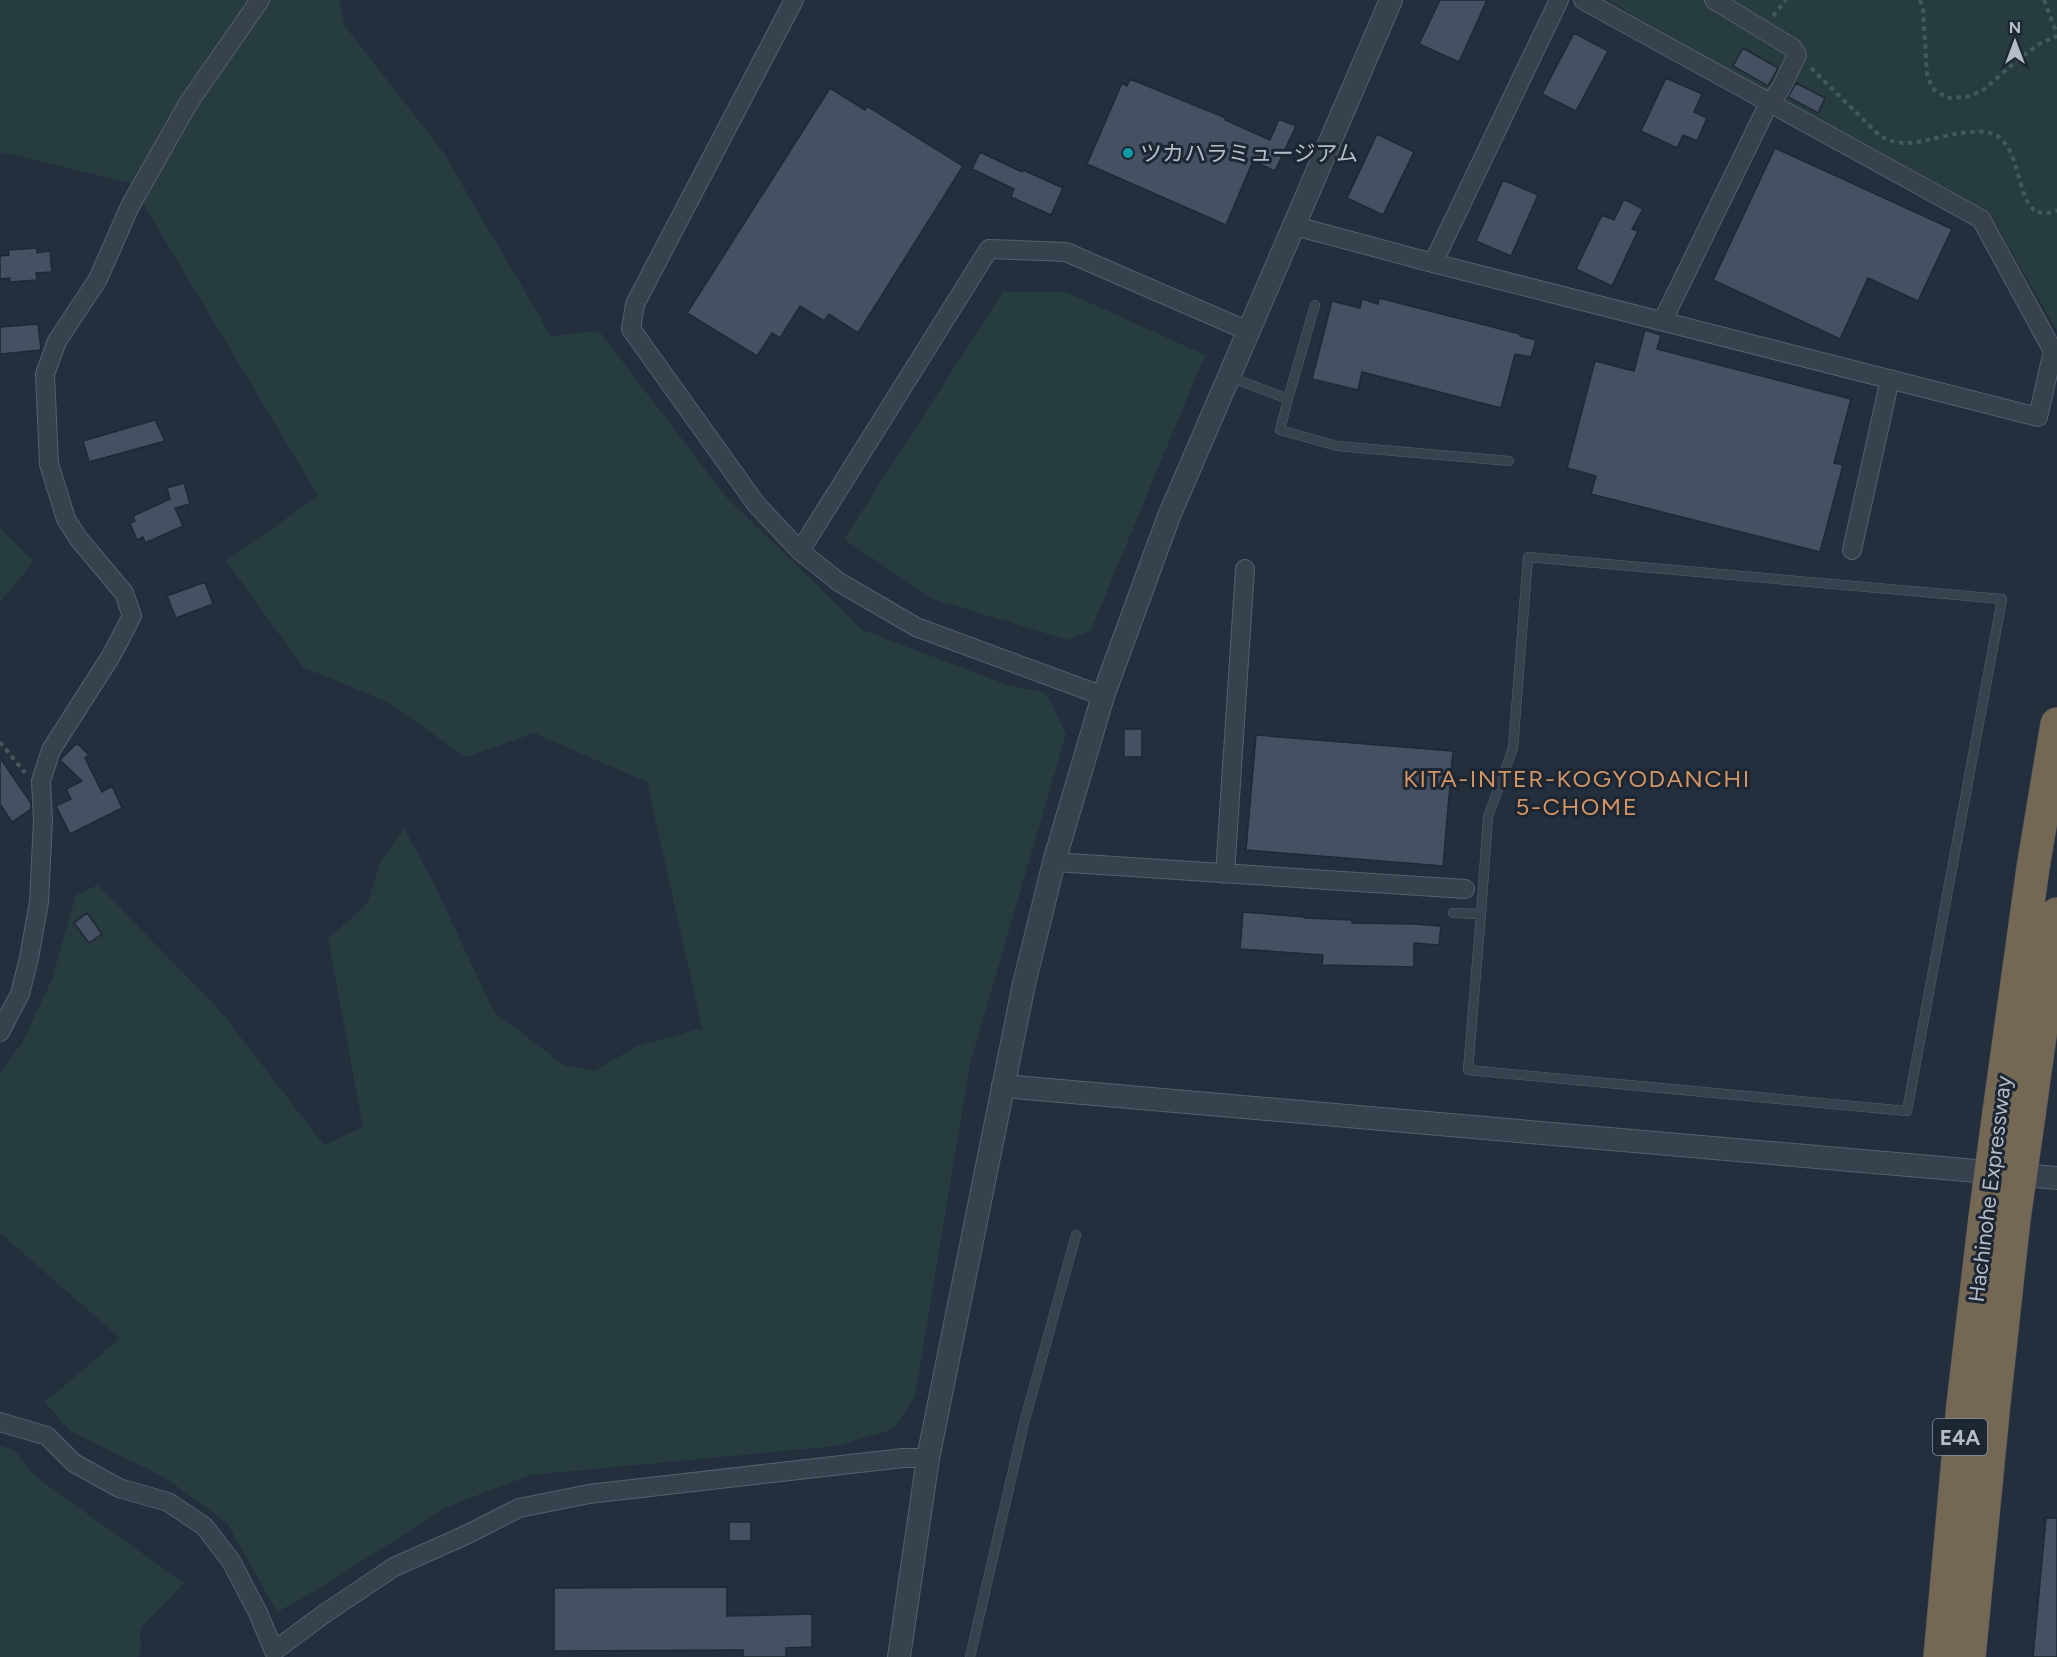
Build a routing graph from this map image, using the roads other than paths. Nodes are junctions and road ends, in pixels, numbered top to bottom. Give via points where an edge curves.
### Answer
1 (260, 0) edge
2 (794, 0) edge
3 (1391, 0) edge
4 (1559, 0) edge
5 (1583, 0) edge
6 (1714, 0) edge
7 (1768, 102) junction
8 (1296, 226) junction
9 (1433, 263) junction
10 (1315, 305) dead end
11 (1662, 320) junction
12 (1248, 331) junction
13 (1230, 377) junction
14 (1890, 379) junction
15 (1288, 399) junction
16 (1509, 461) dead end
17 (1852, 550) dead end
18 (800, 551) junction
19 (1245, 569) dead end
20 (1103, 696) junction
21 (2057, 724) edge
22 (1054, 862) junction
23 (1225, 874) junction
24 (1465, 889) dead end
25 (1453, 913) dead end
26 (1481, 914) junction
27 (2057, 914) edge
28 (2057, 978) edge
29 (0, 1032) edge
30 (2036, 1065) junction
31 (1003, 1086) junction
32 (2014, 1113) junction
33 (2057, 1178) edge
34 (1999, 1218) junction
35 (1076, 1235) dead end
36 (0, 1422) edge
37 (928, 1458) junction
38 (899, 1657) edge
39 (970, 1657) edge
40 (1940, 1657) edge
41 (1969, 1657) edge

1 - 29 street via 189,102 130,206 98,279 57,341 45,374 49,464 66,519 124,593 132,616 51,750 41,782 39,902 29,958 20,994
2 - 18 street via 635,304 631,329 756,504
3 - 8 street
4 - 9 street
5 - 7 street
6 - 7 street via 1793,48 1797,55 1781,88
7 - 11 street
7 - 14 street via 1982,219 2053,351 2038,417
8 - 9 street
8 - 12 street
9 - 11 street
10 - 15 lane
11 - 14 street
12 - 13 street
12 - 18 street via 1066,252 989,249
13 - 15 lane
13 - 20 street via 1169,516
14 - 17 street
15 - 16 lane via 1280,430 1325,443
18 - 20 street via 839,582 916,627
19 - 23 street
20 - 22 street
21 - 32 highway, Hachinohe Expressway / E4A via 2033,868
22 - 23 street
22 - 31 street
23 - 24 street
25 - 26 lane
26 - 26 lane via 1468,1070 1907,1111 2002,599 1528,557 1513,748 1488,817
27 - 30 highway, E4A
28 - 30 highway
30 - 32 highway, Hachinohe Expressway / E4A
31 - 33 street
31 - 37 street
32 - 34 highway, Hachinohe Expressway / E4A, bridge
34 - 40 highway, Hachinohe Expressway / E4A via 1963,1404
34 - 41 highway, Hachinohe Expressway / E4A via 1994,1403
35 - 39 lane via 1024,1423
36 - 37 street via 46,1436 74,1463 119,1488 168,1502 204,1526 231,1561 274,1651 394,1567 519,1508 611,1491
37 - 38 street

